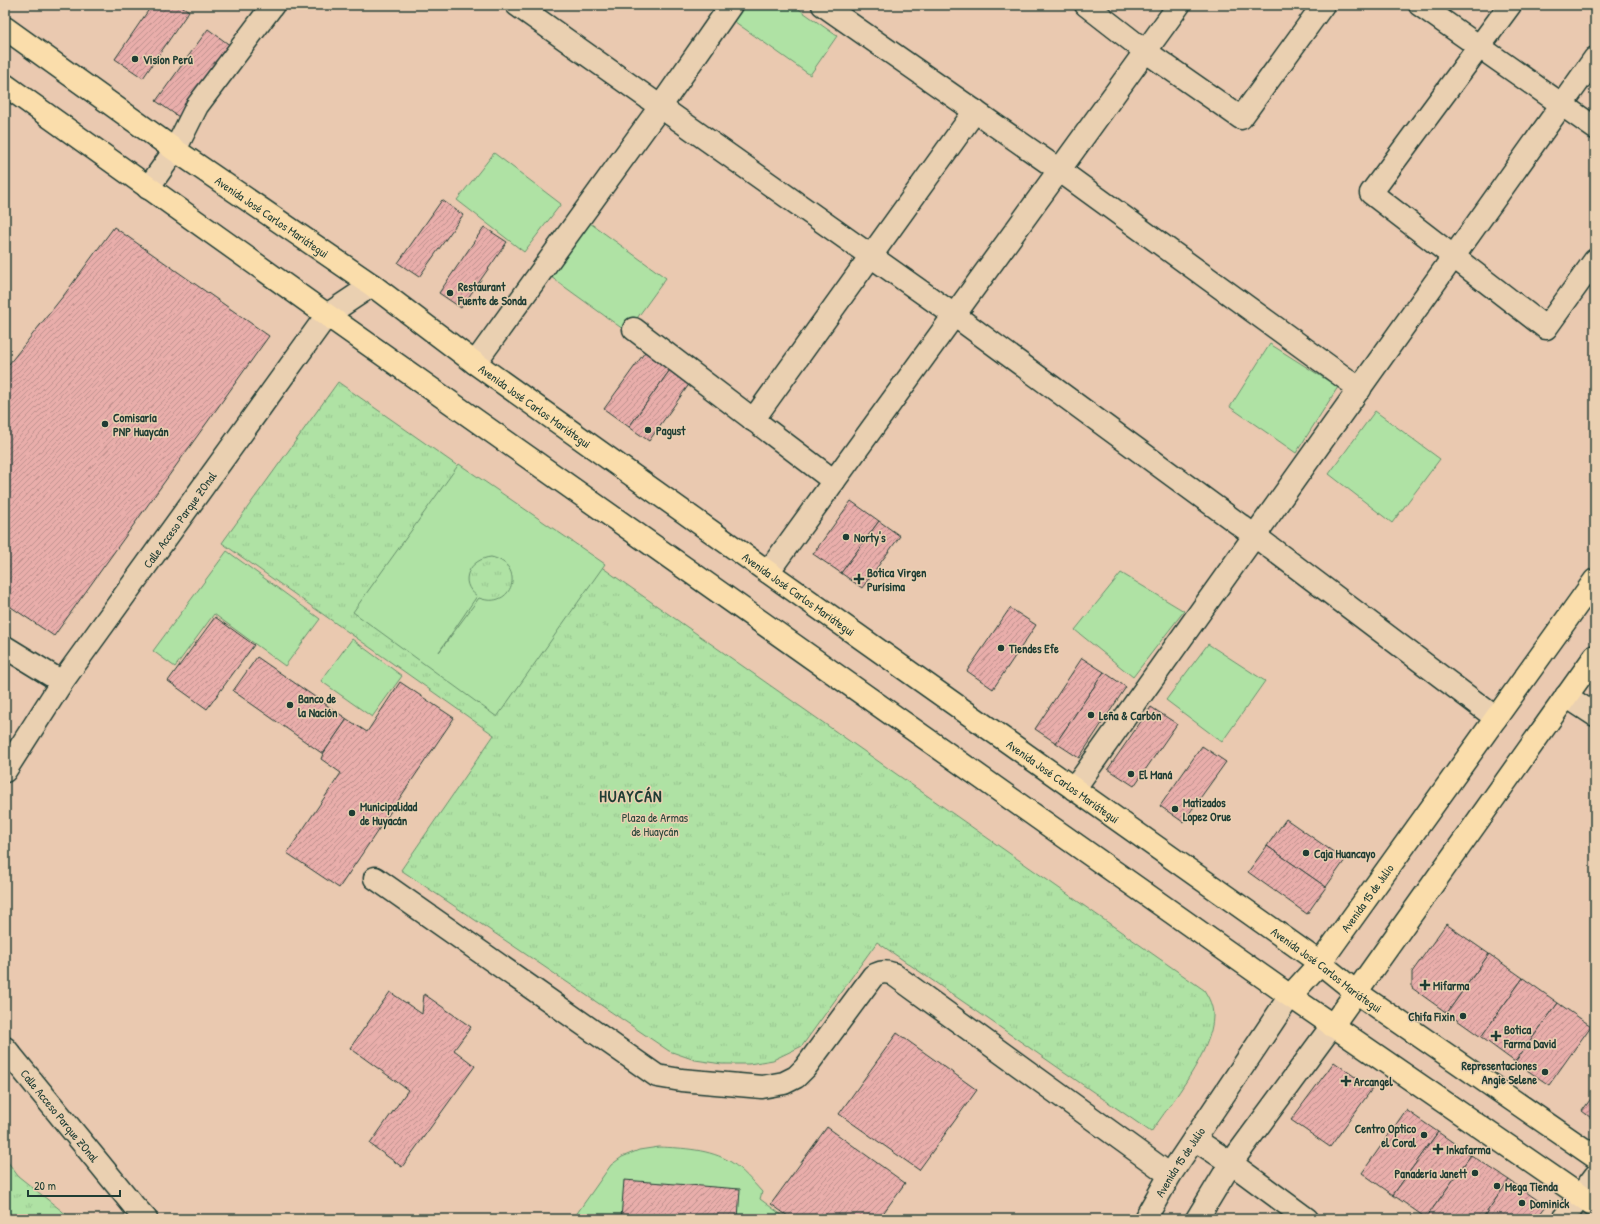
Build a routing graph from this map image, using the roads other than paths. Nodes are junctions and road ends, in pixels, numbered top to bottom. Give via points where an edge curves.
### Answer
1 (273, 5) edge
2 (517, 5) edge
3 (731, 5) edge
4 (823, 5) edge
5 (1086, 5) edge
6 (1179, 5) edge
7 (1323, 5) edge
8 (1420, 5) edge
9 (1510, 5) edge
10 (5, 28) edge
11 (1480, 47) junction
12 (1145, 51) junction
13 (1595, 58) edge
14 (5, 86) edge
15 (1562, 104) junction
16 (660, 107) junction
17 (975, 111) junction
18 (1595, 128) edge
19 (175, 150) junction
20 (1059, 170) junction
21 (148, 188) junction
22 (870, 256) junction
23 (1453, 256) junction
24 (1595, 260) edge
25 (372, 286) junction
26 (327, 315) junction
27 (954, 315) junction
28 (634, 329) dead end
29 (475, 363) junction
30 (1360, 389) junction
31 (753, 420) junction
32 (834, 481) junction
33 (1255, 536) junction
34 (768, 572) junction
35 (1595, 580) edge
36 (5, 647) edge
37 (1595, 656) edge
38 (62, 682) junction
39 (1566, 696) junction
40 (1595, 715) edge
41 (1496, 718) junction
42 (5, 771) edge
43 (1074, 789) junction
44 (375, 878) dead end
45 (1320, 962) junction
46 (1356, 992) junction
47 (1290, 996) junction
48 (1332, 1026) junction
49 (5, 1048) edge
50 (1194, 1139) junction
51 (1595, 1157) edge
52 (1231, 1163) junction
53 (1170, 1175) junction
54 (1595, 1176) edge
55 (1588, 1201) edge
56 (146, 1219) edge
57 (1144, 1219) edge
58 (1197, 1219) edge
59 (1307, 1219) edge
60 (1563, 1219) edge

1 - 19 street via 197,106
2 - 16 street
3 - 16 street
4 - 17 street
5 - 12 street
6 - 12 street
7 - 12 street via 1241,118
8 - 11 street
9 - 11 street
10 - 19 main road, Avenida José Carlos Mariátegui
11 - 15 street
11 - 23 street via 1371,193
12 - 20 street
13 - 15 street
14 - 21 main road
15 - 18 street
15 - 23 street
16 - 22 street
16 - 29 street
17 - 20 street
17 - 22 street
19 - 21 street
19 - 25 main road, Avenida José Carlos Mariátegui
20 - 27 street
20 - 30 street
21 - 26 main road
22 - 27 street
22 - 31 street
23 - 24 street via 1546,328
23 - 30 street
25 - 26 street, Calle Acceso Parque ZOnal
25 - 29 main road, Avenida José Carlos Mariátegui
26 - 38 street, Calle Acceso Parque ZOnal
26 - 47 main road
27 - 32 street
27 - 33 street
28 - 31 street
29 - 34 main road, Avenida José Carlos Mariátegui
30 - 33 street
31 - 32 street
32 - 34 street
33 - 41 street
33 - 43 street
34 - 43 main road, Avenida José Carlos Mariátegui
35 - 41 main road, Avenida 15 de Julio
36 - 38 street
37 - 39 main road
38 - 42 street, Calle Acceso Parque ZOnal
39 - 40 street
39 - 46 main road
41 - 45 main road, Avenida 15 de Julio
43 - 45 main road, Avenida José Carlos Mariátegui
44 - 53 street via 657,1076 762,1088 784,1083 796,1077 805,1068 873,976 886,972 893,974
45 - 46 main road, Avenida José Carlos Mariátegui
45 - 47 main road, Avenida 15 de Julio
46 - 48 main road
46 - 51 main road, Avenida José Carlos Mariátegui
47 - 48 main road
47 - 50 street, Avenida 15 de Julio
48 - 52 street
48 - 55 main road
49 - 56 street, Calle Acceso Parque ZOnal
50 - 52 street
50 - 53 street, Avenida 15 de Julio
52 - 58 street
52 - 59 street
53 - 57 street, Avenida 15 de Julio
54 - 55 street
55 - 60 street

